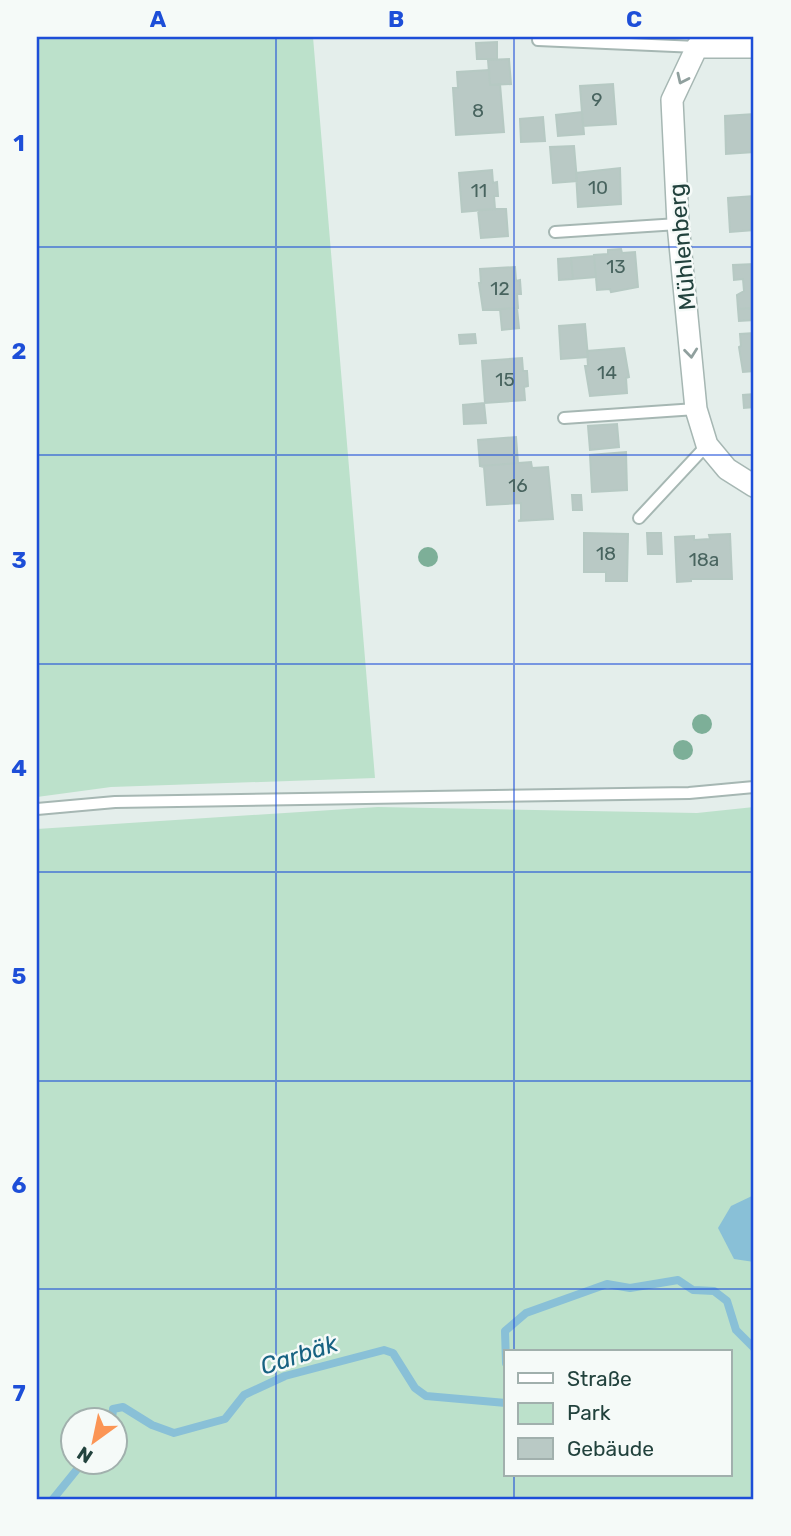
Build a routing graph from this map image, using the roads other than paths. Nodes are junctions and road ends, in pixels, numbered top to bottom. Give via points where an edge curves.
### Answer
1 (538, 40) dead end
2 (697, 47) junction
3 (754, 47) edge
4 (678, 224) junction
5 (555, 232) dead end
6 (696, 409) junction
7 (564, 418) dead end
8 (707, 445) junction
9 (754, 486) edge
10 (639, 518) dead end
11 (754, 787) edge
12 (37, 809) edge

1 - 2 lane
2 - 3 street
2 -> 4 street, Mühlenberg via 672,100
4 - 5 lane
4 -> 6 street, Mühlenberg
6 - 7 lane
6 - 8 street, Mühlenberg
8 - 9 street, Mühlenberg via 727,469
8 - 10 lane
11 - 12 lane via 689,793 115,802

